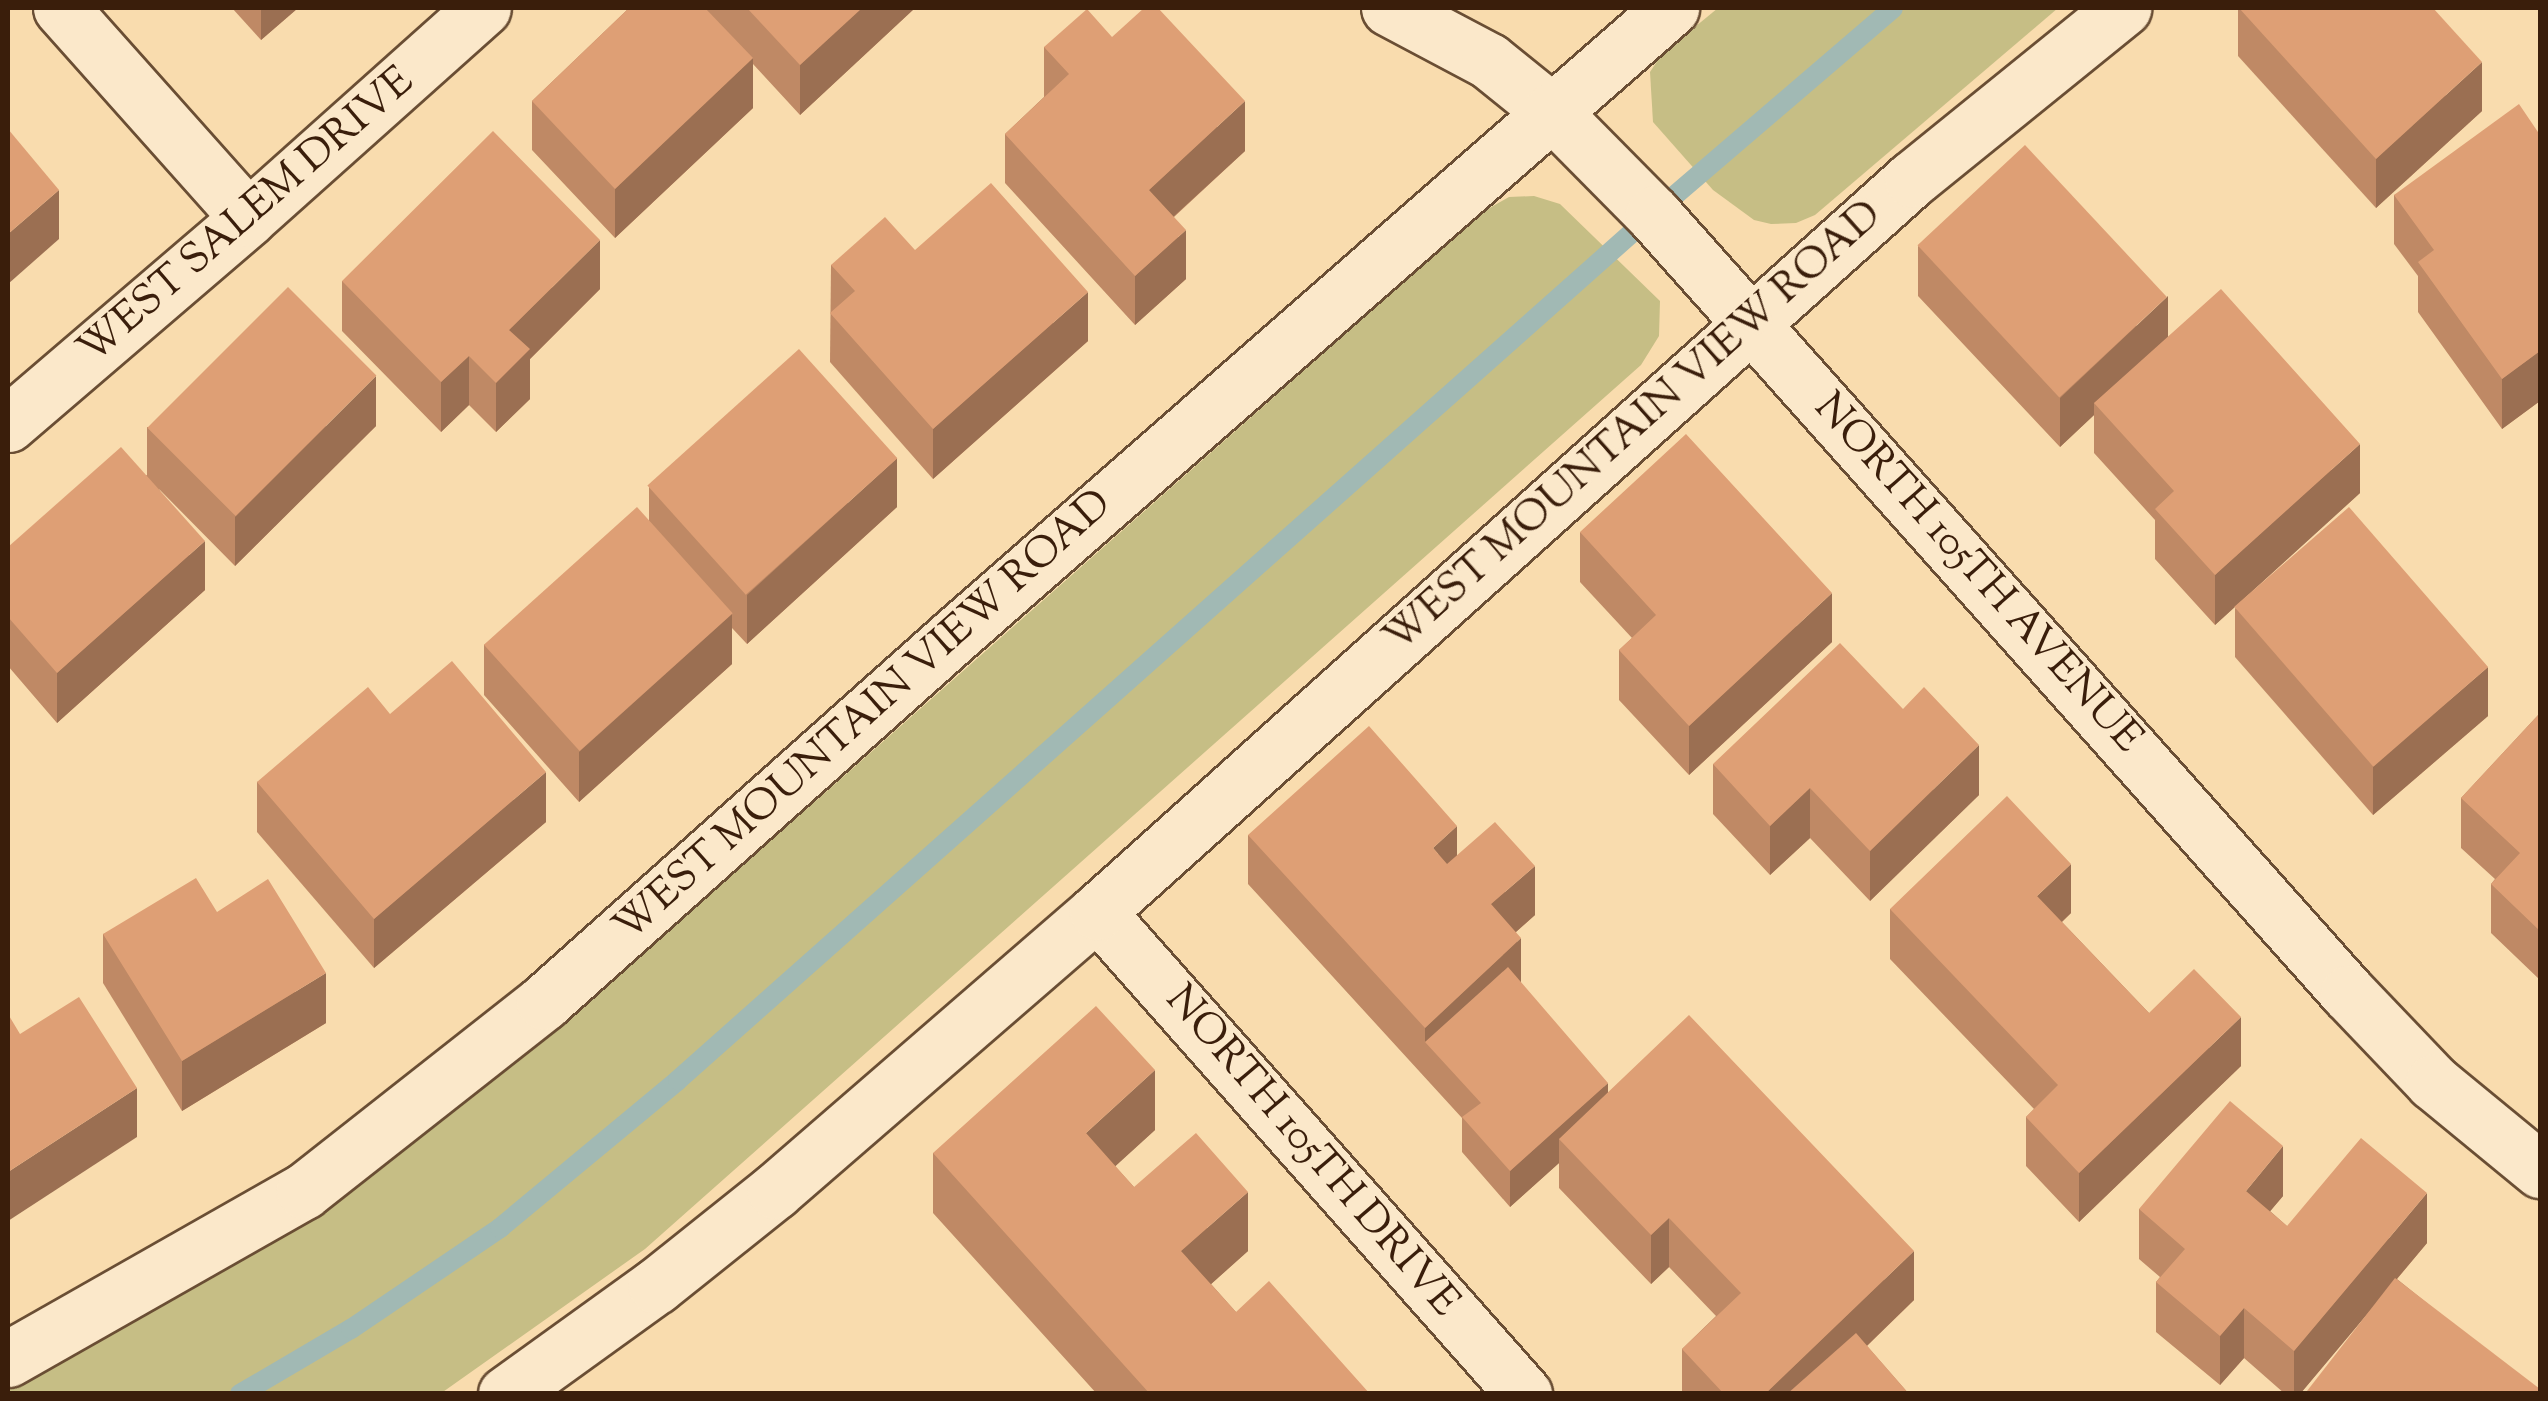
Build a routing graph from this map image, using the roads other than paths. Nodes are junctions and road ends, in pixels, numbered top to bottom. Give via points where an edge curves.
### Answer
1 (61, 8) edge
2 (483, 8) edge
3 (1390, 8) edge
4 (1671, 8) edge
5 (2123, 8) edge
6 (1551, 111) junction
7 (248, 218) junction
8 (1752, 321) junction
9 (8, 424) edge
10 (1097, 912) junction
11 (2540, 1170) edge
12 (8, 1358) edge
13 (506, 1394) edge
14 (1524, 1394) edge

1 - 7 street
2 - 7 street, WEST SALEM DRIVE
3 - 6 street, NORTH 105TH AVENUE via 1489,61
4 - 6 street, WEST MOUNTAIN VIEW ROAD
5 - 8 street, WEST MOUNTAIN VIEW ROAD via 1912,179
6 - 8 street, NORTH 105TH AVENUE
6 - 12 street, WEST MOUNTAIN VIEW ROAD via 544,1002 304,1191
7 - 9 street, WEST SALEM DRIVE
8 - 10 street, WEST MOUNTAIN VIEW ROAD
8 - 11 street, NORTH 105TH AVENUE via 2348,992 2433,1082
10 - 13 street, WEST MOUNTAIN VIEW ROAD via 775,1190
10 - 14 street, NORTH 105TH DRIVE

